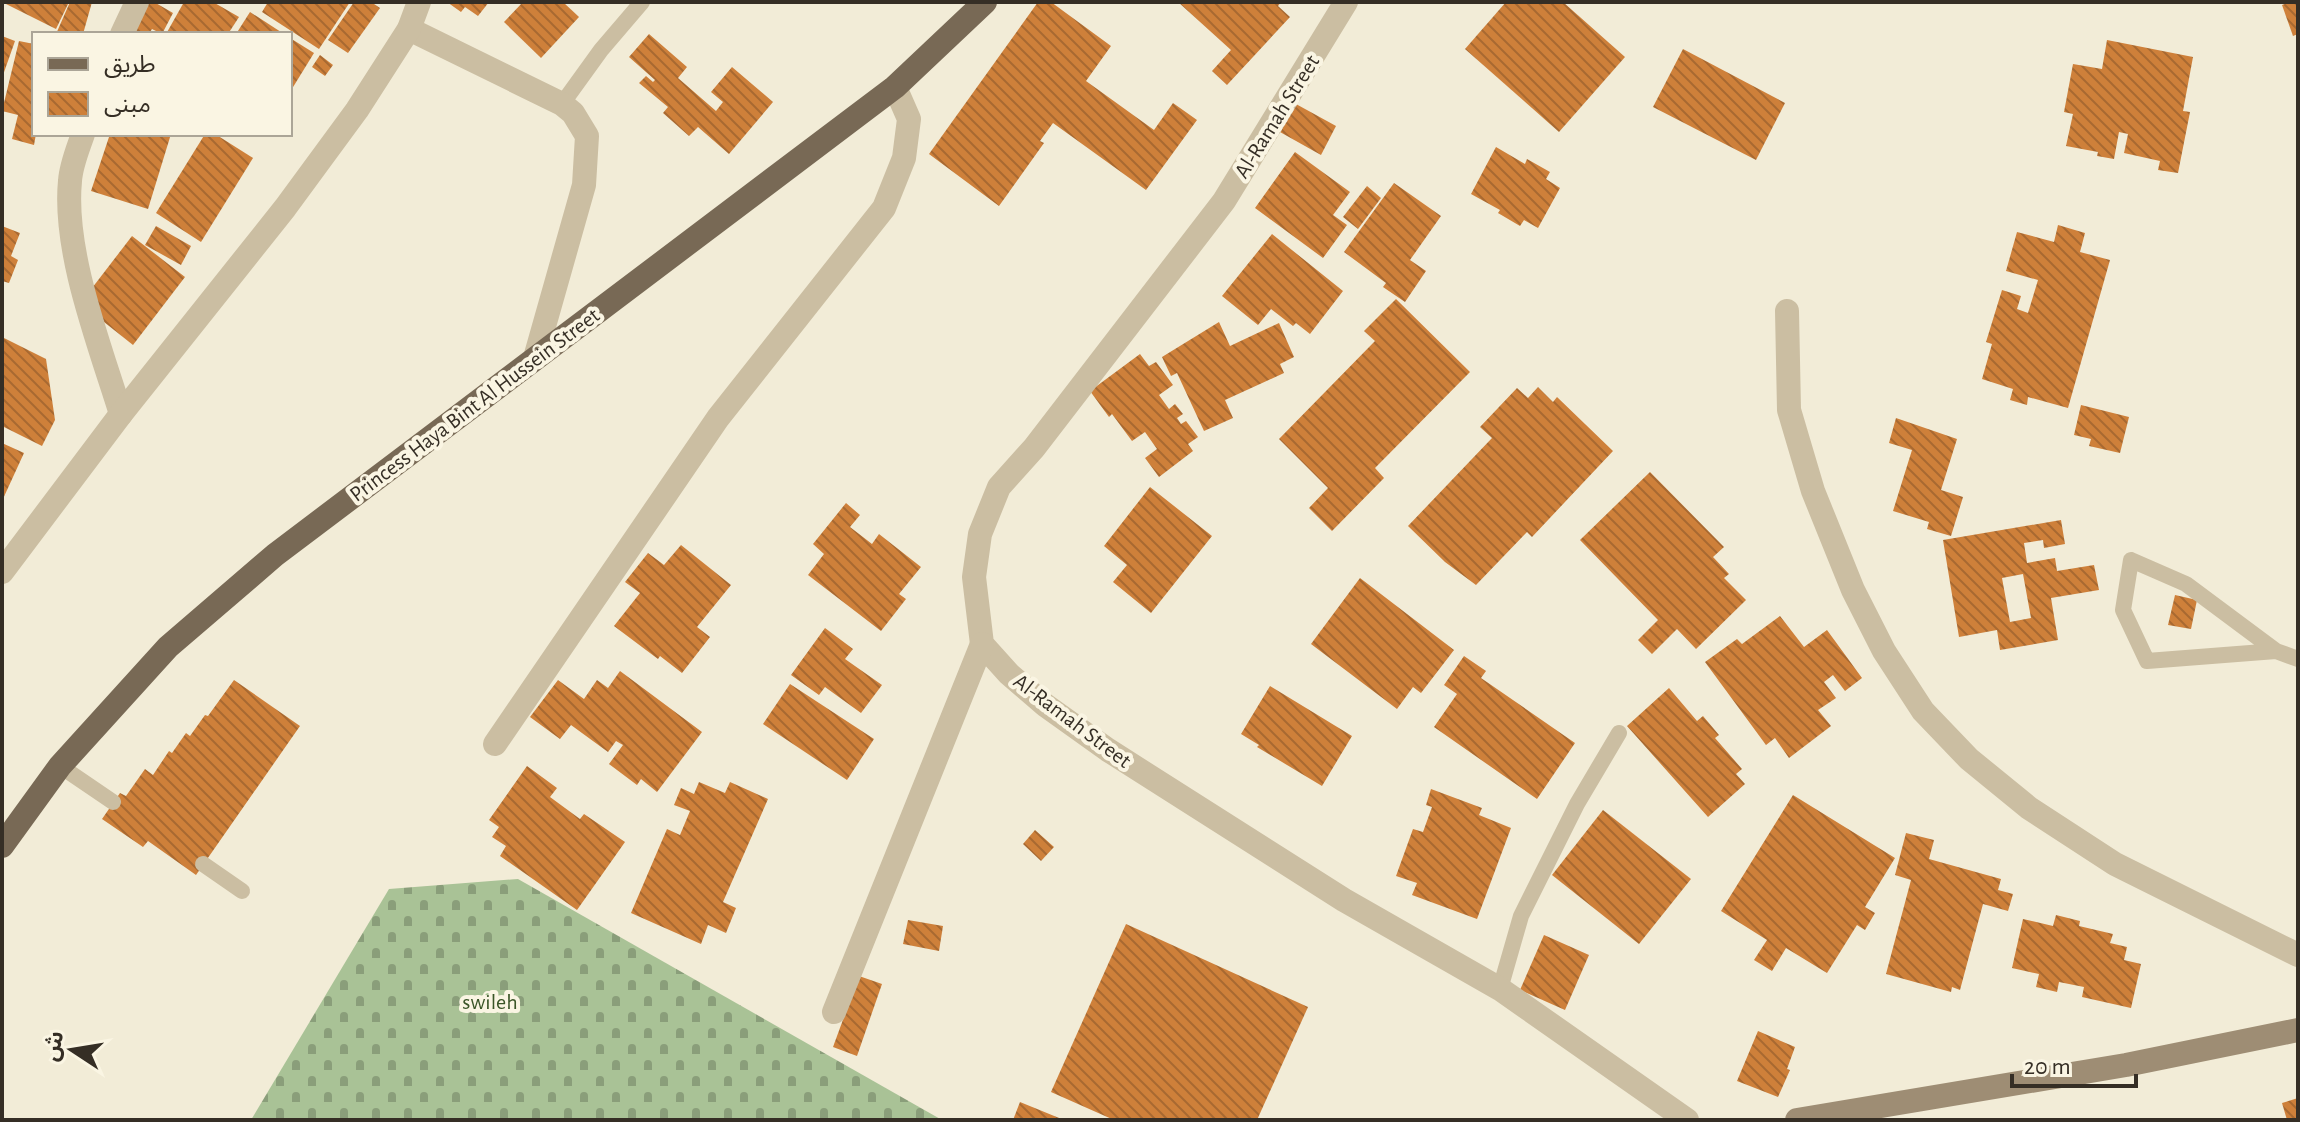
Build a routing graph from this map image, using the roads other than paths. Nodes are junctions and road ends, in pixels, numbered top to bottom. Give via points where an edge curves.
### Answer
1 (137, 2) edge
2 (419, 2) edge
3 (642, 2) edge
4 (985, 2) edge
5 (1346, 2) edge
6 (409, 29) junction
7 (123, 32) edge
8 (895, 87) junction
9 (562, 104) junction
10 (82, 136) edge
11 (1787, 311) dead end
12 (535, 358) junction
13 (121, 414) junction
14 (2, 572) edge
15 (982, 644) junction
16 (2276, 651) junction
17 (2298, 659) edge
18 (1619, 733) dead end
19 (495, 744) dead end
20 (60, 766) junction
21 (113, 802) dead end
22 (2, 846) edge
23 (203, 864) dead end
24 (242, 891) dead end
25 (2298, 955) edge
26 (1500, 989) junction
27 (834, 1012) dead end
28 (2298, 1030) edge
29 (1687, 1120) edge
30 (1797, 1120) edge

1 - 7 street
2 - 6 street
3 - 9 lane
4 - 8 main road, Princess Haya Bint Al Hussein Street
5 - 15 street, Al-Ramah Street via 1224,201 999,487 980,534 974,577
6 - 9 street
6 - 13 street via 285,208
8 - 12 main road, Princess Haya Bint Al Hussein Street
8 - 19 street via 909,119 904,158 884,208 718,418
9 - 12 street via 587,136 584,185
10 - 13 street via 70,180 75,246
11 - 25 street via 1789,410 1813,491 1853,590 1923,711 1969,759 2029,808 2115,864
12 - 20 main road, Princess Haya Bint Al Hussein Street via 263,565 168,647
13 - 14 street
15 - 26 street, Al-Ramah Street via 1045,705 1108,750 1344,900
15 - 27 street
16 - 16 lane via 2186,584 2131,560 2123,610 2147,661
16 - 17 lane
18 - 26 lane via 1521,916
20 - 21 lane
20 - 22 main road, Princess Haya Bint Al Hussein Street
23 - 24 lane
26 - 29 street, Al-Ramah Street
28 - 30 street via 2126,1065

